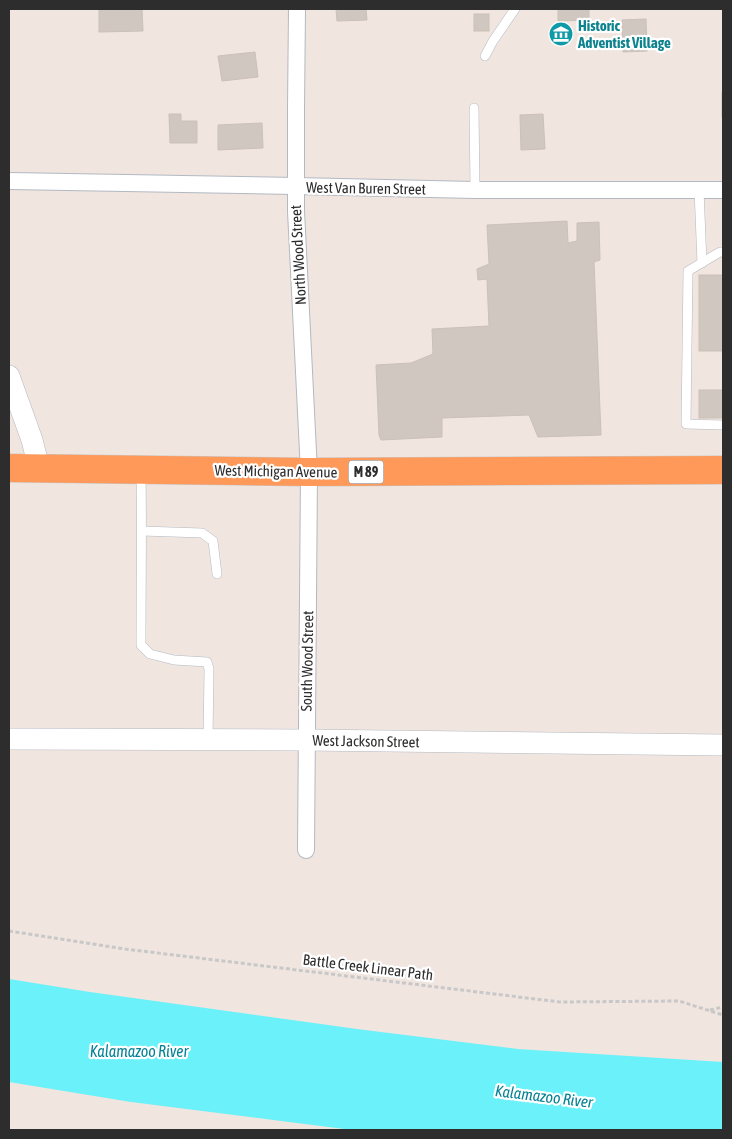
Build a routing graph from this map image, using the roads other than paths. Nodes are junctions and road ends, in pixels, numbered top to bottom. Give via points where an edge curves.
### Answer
1 (297, 9) edge
2 (515, 9) edge
3 (485, 56) dead end
4 (474, 108) dead end
5 (9, 181) edge
6 (296, 186) junction
7 (475, 190) junction
8 (699, 190) junction
9 (723, 190) edge
10 (723, 252) edge
11 (702, 263) junction
12 (9, 376) edge
13 (723, 425) edge
14 (9, 468) edge
15 (39, 468) junction
16 (141, 469) junction
17 (723, 470) edge
18 (309, 472) junction
19 (142, 531) junction
20 (217, 574) dead end
21 (9, 739) edge
22 (208, 740) junction
23 (306, 740) junction
24 (723, 746) edge
25 (306, 850) dead end

1 - 6 street, North Wood Street
2 - 3 lane
4 - 7 lane
5 - 6 street, West Van Buren Street
6 - 7 street, West Van Buren Street
6 - 18 street, North Wood Street
7 - 8 street, West Van Buren Street
8 - 9 street, West Van Buren Street
8 - 11 lane
10 - 11 lane
11 - 13 lane via 688,271 686,424
12 - 15 street
14 - 15 highway, West Michigan Avenue / M 89
15 - 16 highway, West Michigan Avenue / M 89
16 - 18 highway, West Michigan Avenue / M 89
16 - 19 lane
17 - 18 highway, West Michigan Avenue / M 89
18 - 23 street, South Wood Street
19 - 20 lane via 202,533 213,540
19 - 22 lane via 141,645 150,654 174,660 207,662
21 - 22 street, West Jackson Street
22 - 23 street, West Jackson Street
23 - 24 street, West Jackson Street
23 - 25 street, South Wood Street

